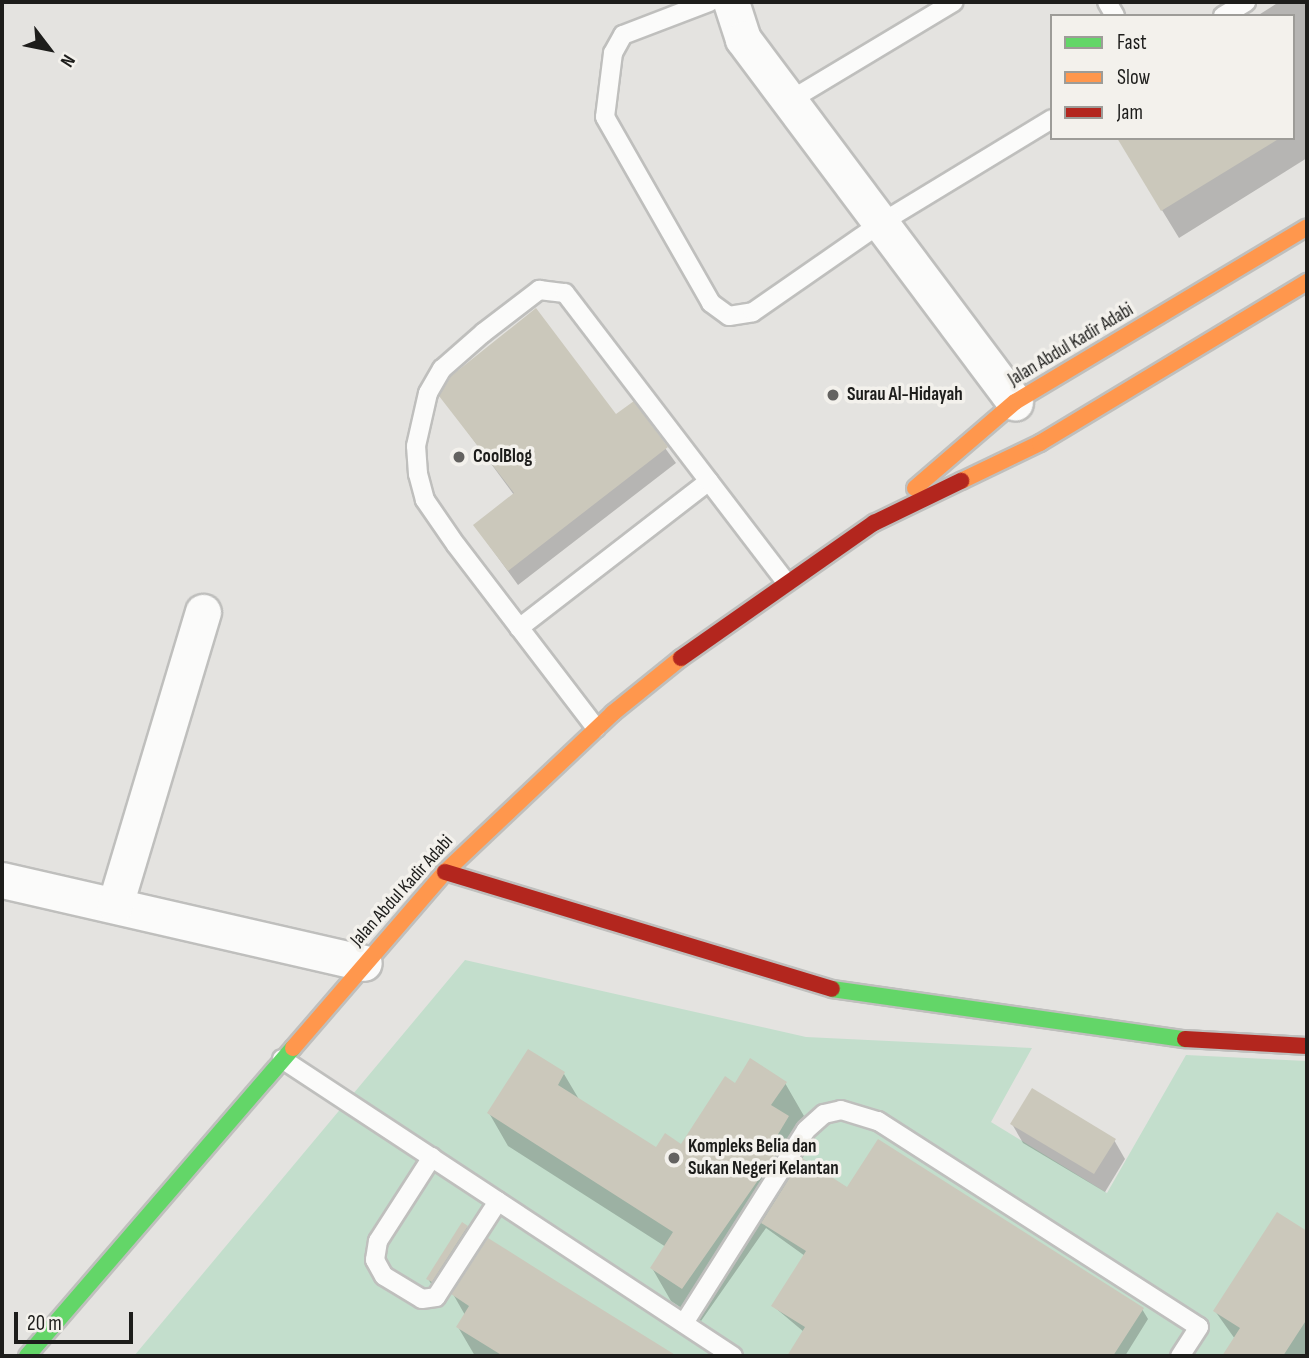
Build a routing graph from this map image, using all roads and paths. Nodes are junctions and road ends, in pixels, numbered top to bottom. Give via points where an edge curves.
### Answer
1 (709, 2) edge
2 (731, 2) edge
3 (954, 2) edge
4 (1246, 2) edge
5 (1226, 14) edge
6 (789, 101) junction
7 (1050, 120) edge
8 (881, 223) junction
9 (1307, 227) edge
10 (1307, 282) edge
11 (1015, 402) junction
12 (709, 481) junction
13 (874, 523) junction
14 (785, 581) junction
15 (203, 612) dead end
16 (519, 628) junction
17 (596, 728) junction
18 (445, 872) junction
19 (2, 880) edge
20 (115, 905) junction
21 (364, 963) junction
22 (1307, 1046) edge
23 (282, 1059) junction
24 (432, 1157) junction
25 (498, 1201) junction
26 (684, 1324) junction
27 (27, 1356) edge
28 (733, 1356) edge
29 (1180, 1356) edge

1 - 8 lane via 623,35 612,53 605,117 711,303 729,316 753,312
2 - 6 street via 744,39
3 - 6 lane
4 - 5 lane
6 - 8 street
7 - 8 lane
8 - 11 street
9 - 11 main road, Jalan Abdul Kadir Adabi
10 - 13 main road, Jalan Abdul Kadir Adabi via 1040,443
11 - 13 main road, Jalan Abdul Kadir Adabi
12 - 14 lane
12 - 16 lane
12 - 16 lane via 565,293 547,289 523,302 442,369 428,393 416,446 425,500
13 - 14 main road, Jalan Abdul Kadir Adabi
14 - 17 main road, Jalan Abdul Kadir Adabi
15 - 20 street
16 - 17 lane
17 - 18 main road, Jalan Abdul Kadir Adabi
18 - 21 main road, Jalan Abdul Kadir Adabi
18 - 22 main road via 812,986 1173,1038
19 - 20 street
20 - 21 street
21 - 23 main road, Jalan Abdul Kadir Adabi
23 - 24 lane
23 - 27 main road, Jalan Abdul Kadir Adabi
24 - 25 lane
24 - 25 lane via 378,1241 375,1260 384,1276 422,1299 436,1297
25 - 26 lane
26 - 28 lane
26 - 29 lane via 806,1130 824,1114 841,1110 878,1121 1199,1327

